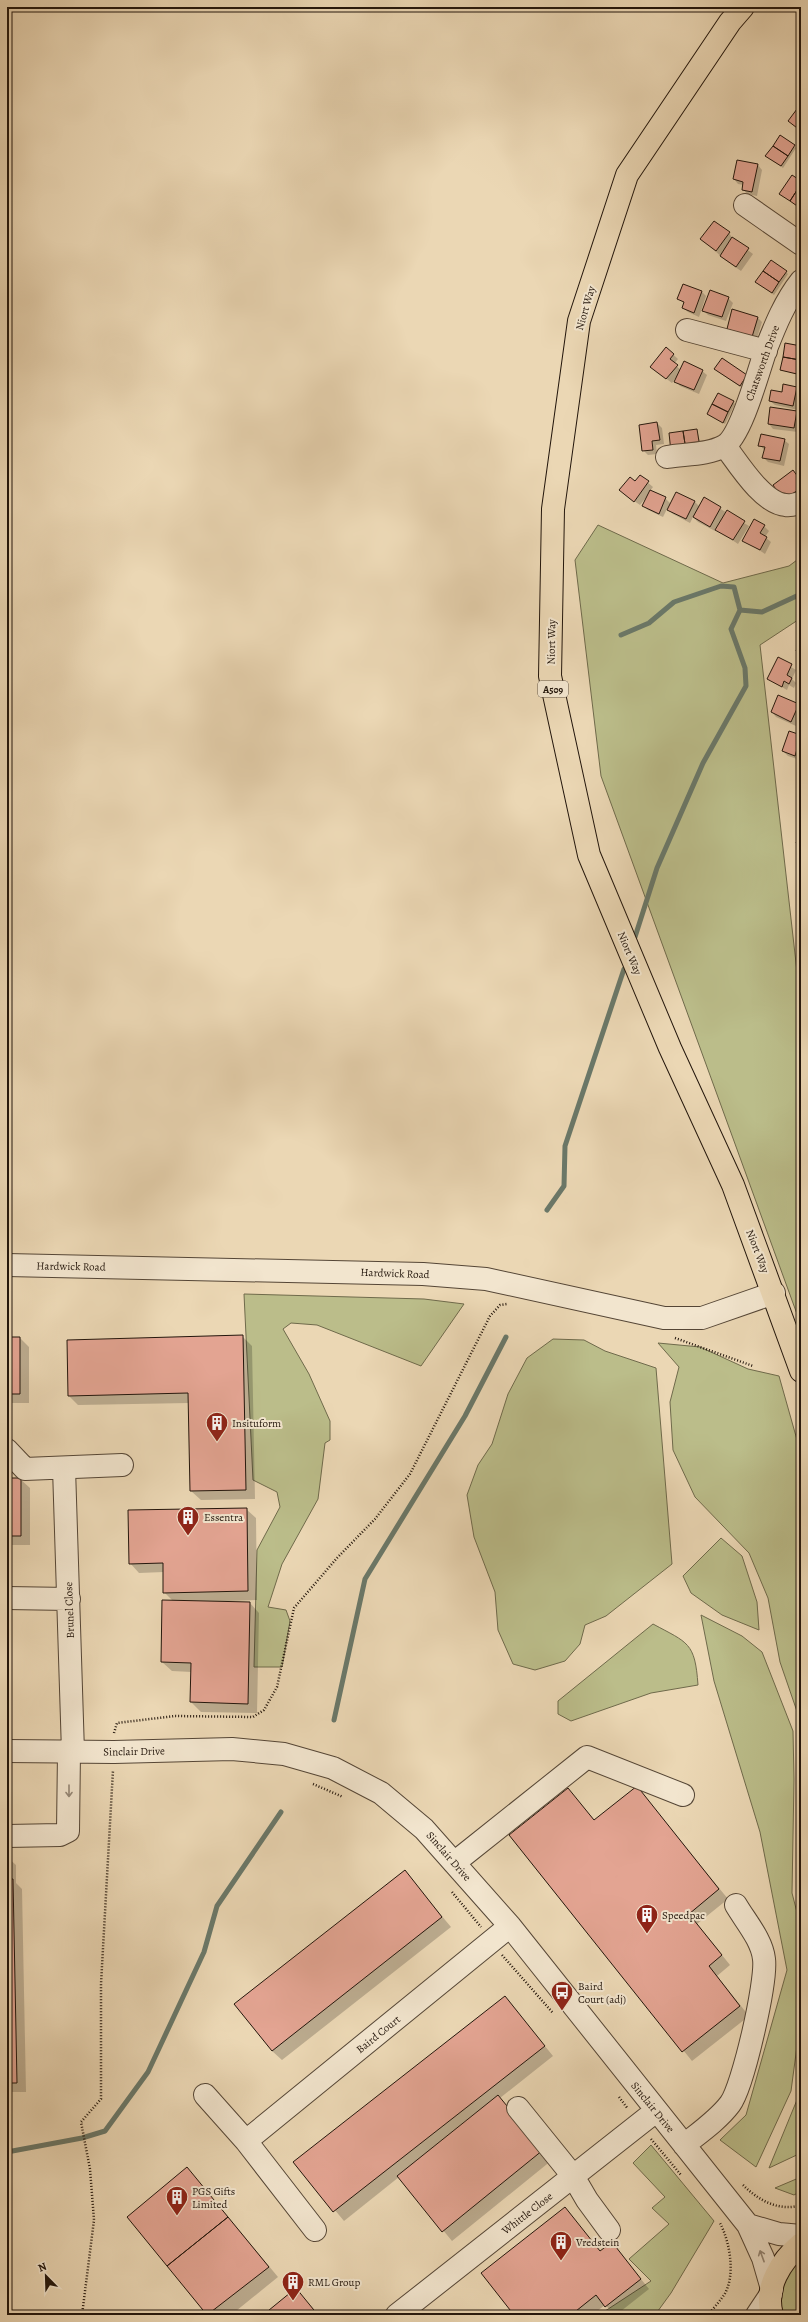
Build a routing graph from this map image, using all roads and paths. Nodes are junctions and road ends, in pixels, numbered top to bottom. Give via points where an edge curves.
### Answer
1 (743, 7) edge
2 (745, 205) dead end
3 (801, 244) edge
4 (801, 282) edge
5 (687, 330) dead end
6 (766, 351) junction
7 (725, 446) junction
8 (667, 457) dead end
9 (801, 503) edge
10 (7, 1265) edge
11 (774, 1293) junction
12 (512, 1303) dead end
13 (670, 1336) dead end
14 (752, 1366) dead end
15 (801, 1371) edge
16 (7, 1450) edge
17 (122, 1465) dead end
18 (64, 1468) junction
19 (7, 1598) edge
20 (69, 1599) junction
21 (7, 1752) edge
22 (71, 1752) junction
23 (115, 1761) junction
24 (307, 1781) dead end
25 (683, 1794) dead end
26 (348, 1799) dead end
27 (7, 1836) edge
28 (454, 1863) junction
29 (450, 1889) dead end
30 (736, 1905) dead end
31 (510, 1926) junction
32 (483, 1930) dead end
33 (206, 2095) dead end
34 (518, 2108) dead end
35 (656, 2111) junction
36 (246, 2141) junction
37 (684, 2145) junction
38 (573, 2176) junction
39 (739, 2181) dead end
40 (801, 2205) edge
41 (720, 2223) dead end
42 (748, 2225) junction
43 (315, 2230) dead end
44 (609, 2230) dead end
45 (801, 2236) edge
46 (801, 2244) edge
47 (772, 2299) edge
48 (82, 2315) edge
49 (397, 2315) edge
50 (708, 2315) edge
51 (757, 2315) edge

1 - 11 highway, Niort Way / A509 via 730,22 627,175 579,321 553,509 550,676 589,855 670,1048 733,1185
2 - 3 street
4 - 6 street, Chatsworth Drive via 781,314
5 - 6 street
6 - 7 street, Chatsworth Drive via 755,387 738,427
7 - 8 street
7 - 9 street via 757,487 770,499 785,505
10 - 11 street, Hardwick Road via 423,1274 486,1279 664,1318 702,1318
11 - 15 highway, Niort Way / A509
12 - 23 path via 500,1305 490,1316 410,1474 375,1519 294,1608 277,1687 264,1710 253,1717 175,1716 117,1723 114,1730
13 - 14 path
16 - 18 street via 25,1469
17 - 18 street
18 - 20 street, Brunel Close
19 - 20 street
20 - 22 street, Brunel Close
21 - 22 street, Sinclair Drive
22 - 23 street, Sinclair Drive
22 -> 27 street, Brunel Close via 68,1831 60,1835
23 - 28 street, Sinclair Drive via 232,1749 284,1754 333,1768 381,1792 424,1829
23 - 48 path via 101,1984 101,2099 80,2122 90,2170 94,2220
24 - 26 path
25 - 28 street via 587,1757
28 - 31 street, Sinclair Drive
29 - 32 path
30 - 37 street via 759,1942 764,1959 764,1975 748,2051 738,2088 730,2104
31 - 35 street, Sinclair Drive
31 - 36 street, Baird Court
33 - 36 street
34 - 38 street
35 - 37 street, Sinclair Drive
35 - 38 street, Whittle Close
36 - 43 street
37 - 42 street, Sinclair Drive
38 - 44 street
38 - 49 street, Whittle Close
39 - 40 path via 754,2196 767,2203 779,2206
41 - 50 path via 728,2248 729,2281 724,2295
42 - 45 street via 780,2234
47 -> 42 street, Sinclair Drive via 763,2258
46 - 47 highway via 777,2273
47 - 51 street

